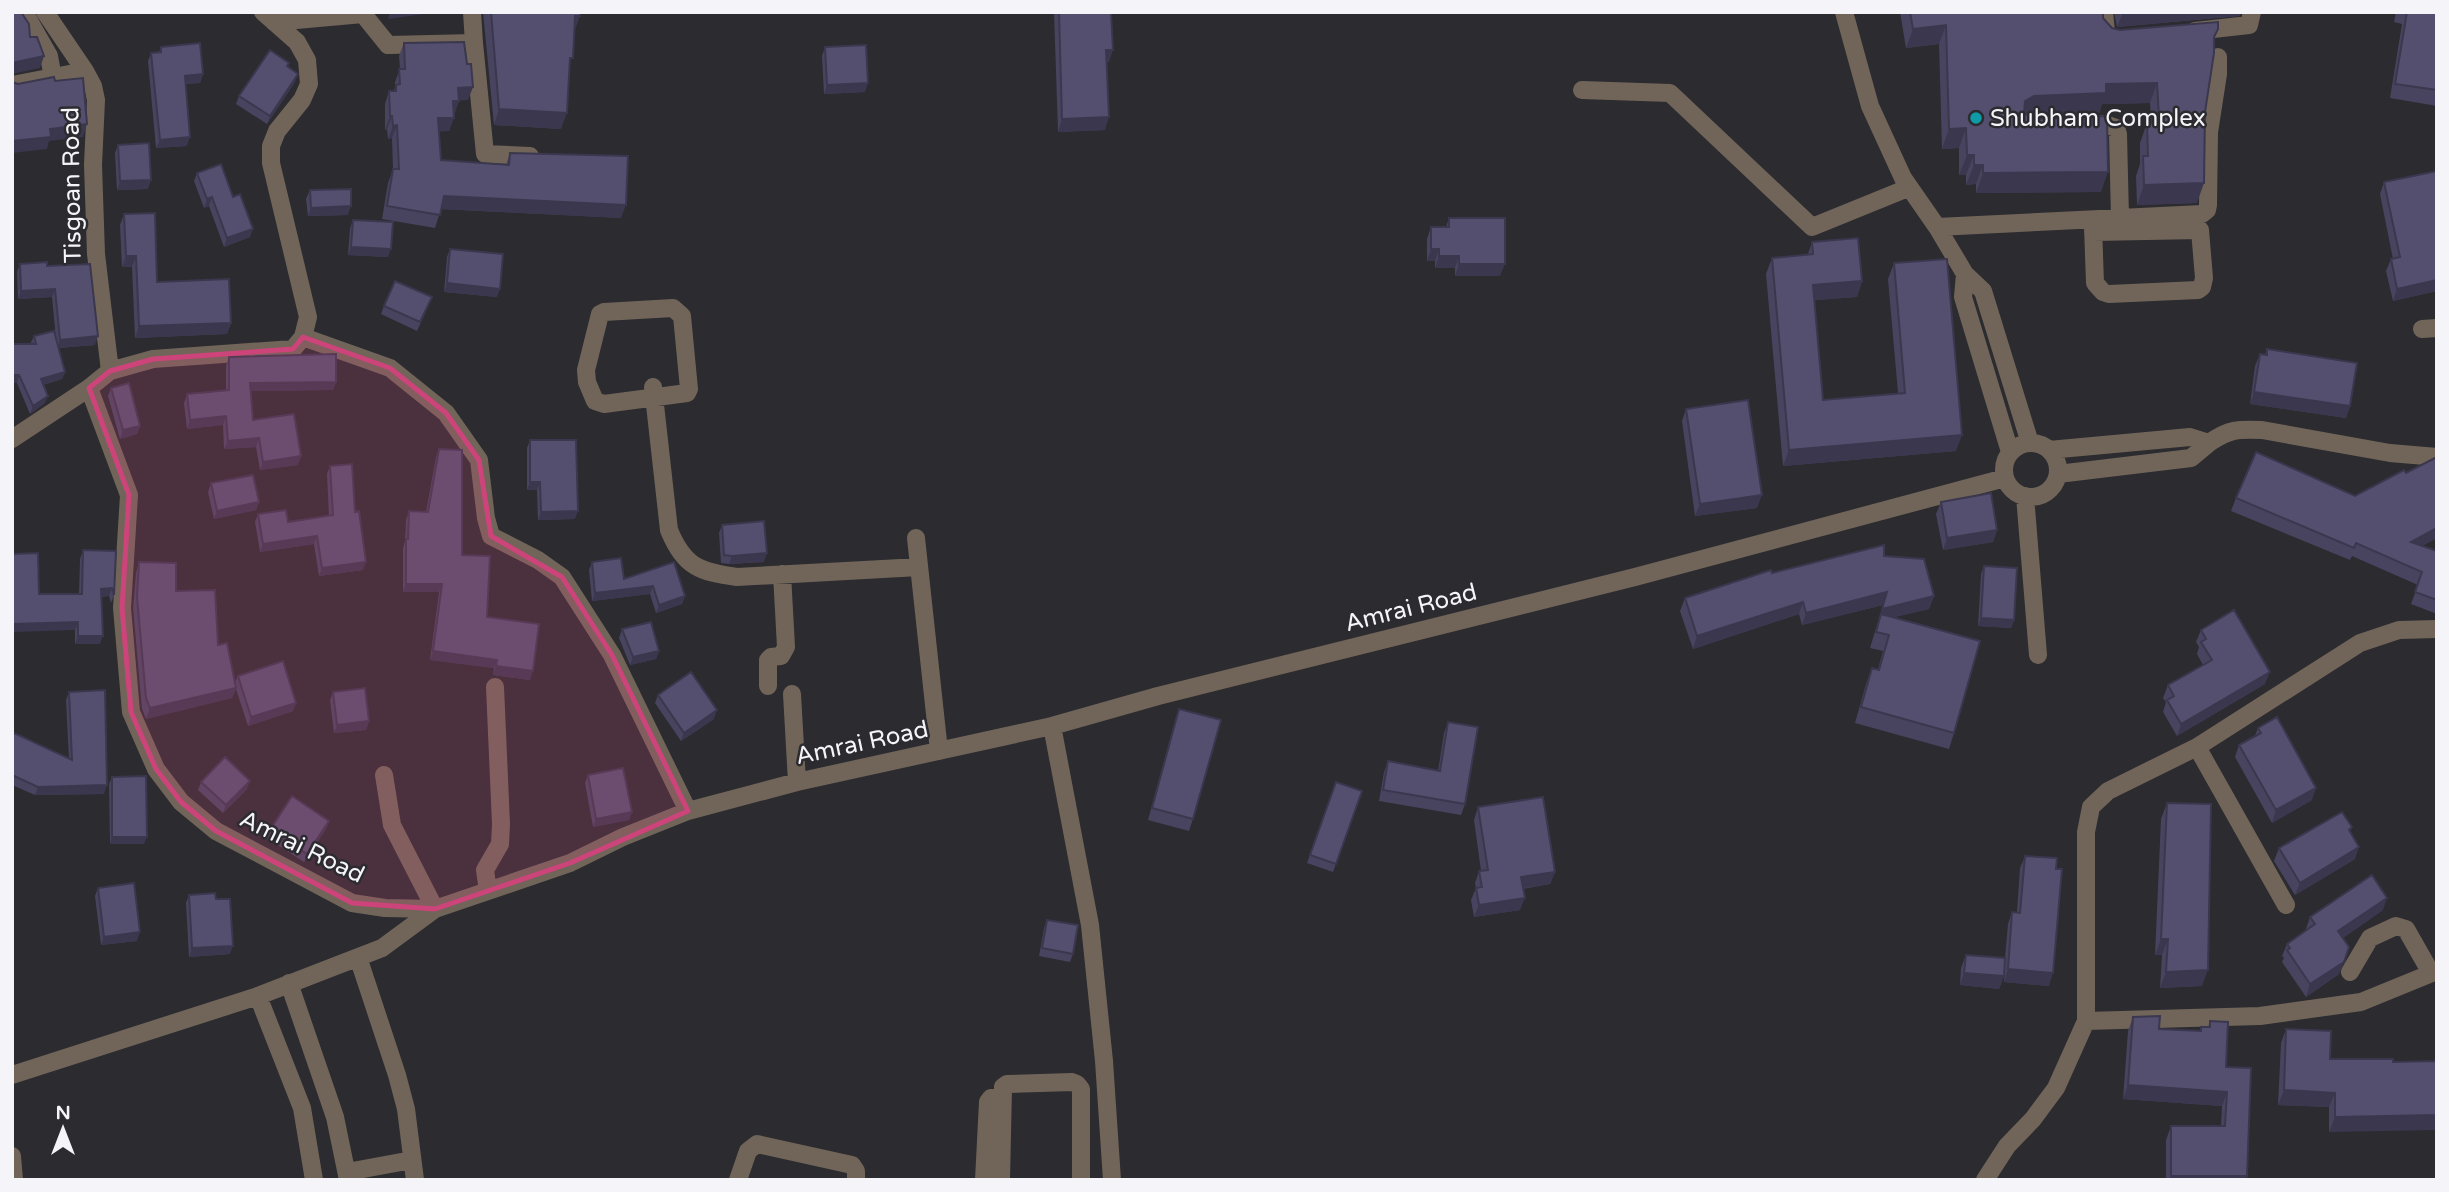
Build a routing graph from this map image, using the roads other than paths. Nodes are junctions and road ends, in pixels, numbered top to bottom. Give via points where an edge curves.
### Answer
1 (24, 12) edge
2 (45, 12) edge
3 (472, 12) edge
4 (1844, 12) edge
5 (2104, 12) edge
6 (2252, 12) edge
7 (268, 17) edge
8 (2179, 33) edge
9 (2128, 38) edge
10 (474, 43) junction
11 (2218, 57) edge
12 (85, 71) junction
13 (53, 78) junction
14 (12, 85) edge
15 (1582, 90) dead end
16 (2066, 125) edge
17 (552, 157) edge
18 (1909, 188) junction
19 (2120, 218) junction
20 (2093, 226) junction
21 (1937, 227) junction
22 (1965, 274) junction
23 (303, 337) junction
24 (110, 370) junction
25 (89, 388) junction
26 (654, 393) junction
27 (12, 439) edge
28 (2030, 443) junction
29 (2209, 443) junction
30 (2049, 450) junction
31 (2010, 452) junction
32 (2437, 457) edge
33 (2058, 474) junction
34 (2005, 478) junction
35 (2025, 496) junction
36 (916, 538) dead end
37 (919, 567) junction
38 (782, 574) junction
39 (2437, 629) edge
40 (2038, 655) dead end
41 (768, 686) dead end
42 (495, 687) dead end
43 (792, 694) dead end
44 (1052, 726) junction
45 (2197, 747) junction
46 (939, 751) junction
47 (384, 775) dead end
48 (797, 782) junction
49 (688, 811) junction
50 (488, 891) junction
51 (2286, 905) dead end
52 (435, 909) junction
53 (358, 957) junction
54 (2350, 972) dead end
55 (2434, 972) edge
56 (289, 983) junction
57 (258, 996) junction
58 (2086, 1021) junction
59 (12, 1075) edge
60 (1002, 1097) junction
61 (12, 1156) edge
62 (412, 1160) junction
63 (348, 1176) edge
64 (14, 1180) edge
65 (314, 1180) edge
66 (415, 1180) edge
67 (738, 1180) edge
68 (856, 1180) edge
69 (984, 1180) edge
70 (1001, 1180) edge
71 (1081, 1180) edge
72 (1112, 1180) edge
73 (1985, 1180) edge

1 - 13 street via 50,56
2 - 12 street, Tisgoan Road
3 - 10 street
4 - 18 street via 1870,106
5 - 9 street via 2109,37
6 - 8 street via 2249,25
7 - 10 street via 363,14 388,45
7 - 23 street via 297,42 307,60 309,84 271,146 271,163 308,317
10 - 17 street via 485,154
11 - 19 street via 2209,132 2207,210 2202,214
12 - 13 street
12 - 24 street, Tisgoan Road via 96,100 96,254
13 - 14 street
15 - 18 street via 1670,93 1812,227
16 - 19 street via 2116,128
18 - 21 street
19 - 20 street
20 - 20 street via 2095,283 2103,292 2202,287 2200,230
20 - 21 street
21 - 22 street
22 - 28 street via 1983,291
22 - 31 street via 1963,297
23 - 24 street via 293,349 153,359
23 - 49 street via 390,368 446,413 479,460 491,536 562,578 612,656
24 - 25 street
25 - 27 street
25 - 52 street, Amrai Road via 129,495 122,608 131,712 156,769 181,802 216,831 352,903
26 - 26 street via 683,395 689,389 680,311 604,312 597,319 586,370 595,401 604,404
26 - 38 street via 675,544 690,562 708,573 737,577
28 - 30 street
28 - 31 street
29 - 30 street via 2190,437
29 - 32 street via 2225,432 2262,430
29 - 33 street via 2191,458
30 - 33 street
31 - 34 street
33 - 35 street via 2051,489
34 - 35 street via 2009,487
34 - 44 street, Amrai Road via 1635,578
35 - 40 street
36 - 37 street
37 - 38 street
37 - 46 street
38 - 41 street via 786,647 781,656 768,660
39 - 45 street via 2399,630 2360,643
42 - 50 street via 500,844 485,870
43 - 48 street
44 - 46 street, Amrai Road
44 - 72 street via 1090,925
45 - 51 street
45 - 58 street via 2108,791 2091,807 2086,832
46 - 48 street, Amrai Road
47 - 52 street via 392,825
48 - 49 street, Amrai Road
49 - 50 street, Amrai Road via 570,863
50 - 52 street, Amrai Road
52 - 53 street via 382,947
53 - 56 street
53 - 62 street via 397,1074
54 - 55 street via 2370,938 2396,926 2406,929
55 - 58 street via 2361,1002 2260,1016
56 - 57 street
56 - 63 street via 335,1117
57 - 59 street
57 - 65 street via 302,1108
58 - 73 street via 2056,1088
60 - 69 street via 988,1102
60 - 70 street
60 - 71 street via 1007,1084 1077,1084 1081,1089
61 - 64 street
62 - 63 street
62 - 66 street
67 - 68 street via 748,1151 757,1144 852,1165

